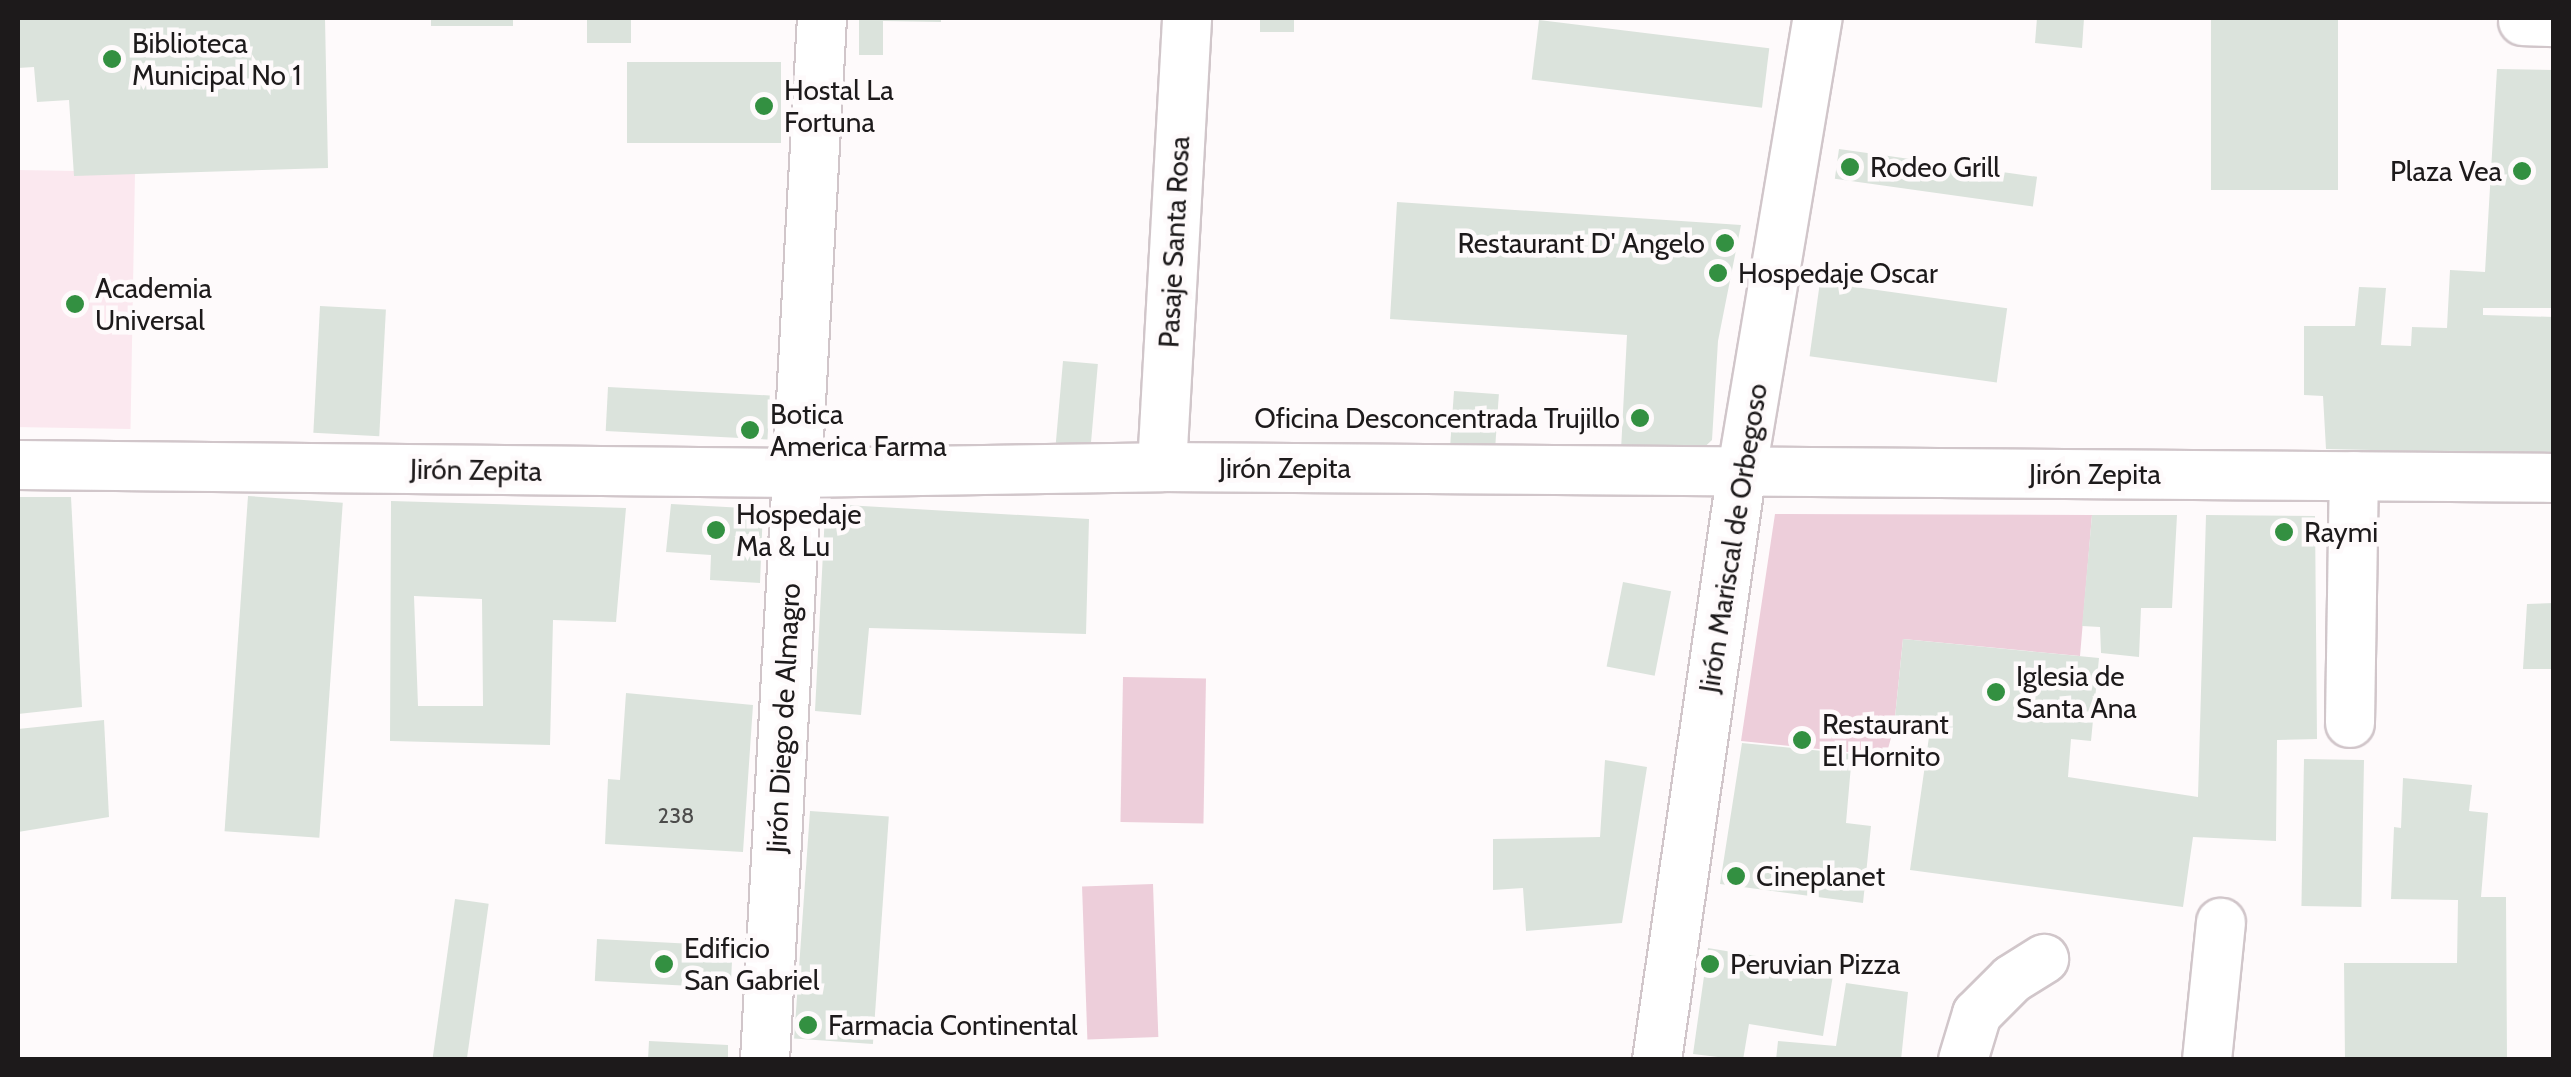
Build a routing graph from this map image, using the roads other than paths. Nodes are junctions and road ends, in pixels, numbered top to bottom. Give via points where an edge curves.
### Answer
1 (822, 18) edge
2 (1187, 18) edge
3 (1818, 18) edge
4 (18, 465) edge
5 (1162, 467) junction
6 (1742, 470) junction
7 (796, 473) junction
8 (2354, 476) junction
9 (2554, 478) edge
10 (2350, 723) dead end
11 (2221, 922) dead end
12 (2044, 958) dead end
13 (765, 1060) edge
14 (1657, 1060) edge
15 (1963, 1060) edge
16 (2208, 1060) edge

1 - 7 street, Jirón Diego de Almagro
2 - 5 street, Pasaje Santa Rosa
3 - 6 street, Jirón Mariscal de Orbegoso
4 - 7 street, Jirón Zepita
5 - 6 street, Jirón Zepita
5 - 7 street, Jirón Zepita
6 - 8 street, Jirón Zepita
6 - 14 street, Jirón Mariscal de Orbegoso
7 - 13 street, Jirón Diego de Almagro
8 - 9 street, Jirón Zepita
8 - 10 street
11 - 16 street
12 - 15 street via 1977,1014

